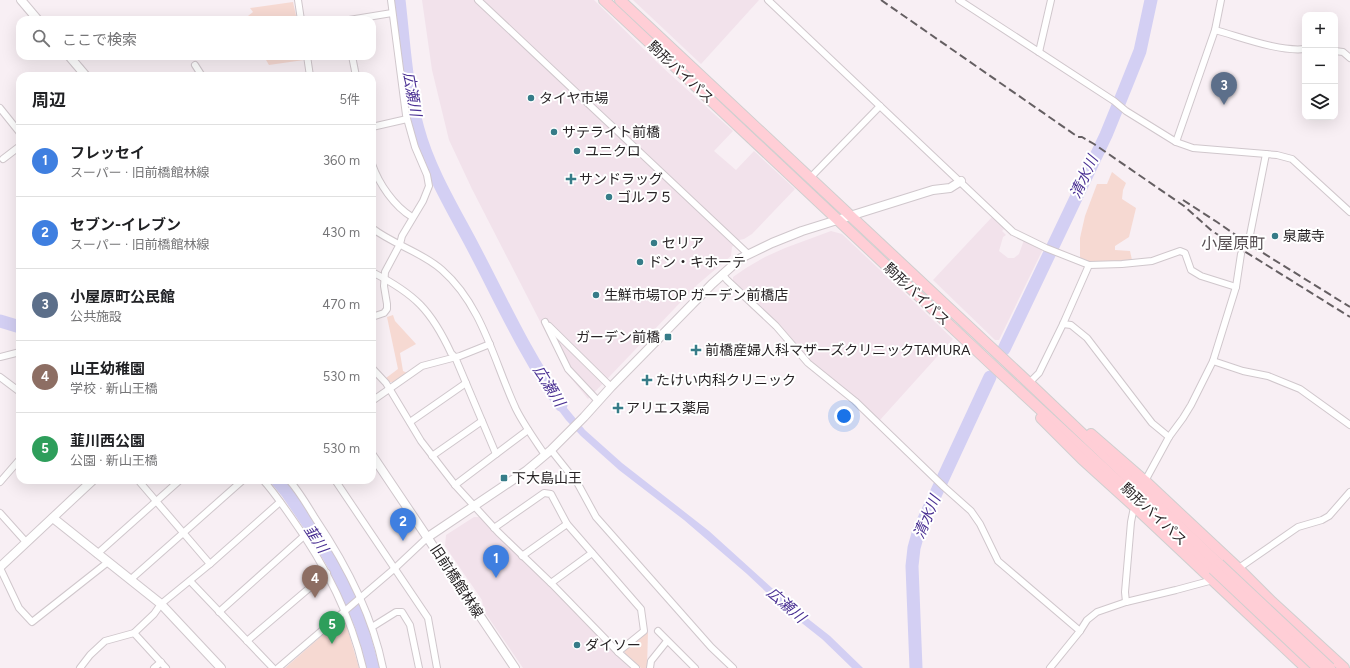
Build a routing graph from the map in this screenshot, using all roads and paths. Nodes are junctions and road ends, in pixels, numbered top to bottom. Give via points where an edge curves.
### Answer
1 (21, 0) edge
2 (298, 0) edge
3 (391, 0) edge
4 (478, 0) edge
5 (604, 0) edge
6 (768, 0) edge
7 (959, 0) edge
8 (1051, 0) edge
9 (1221, 0) edge
10 (621, 5) edge
11 (392, 13) junction
12 (35, 16) edge
13 (300, 16) edge
14 (374, 16) edge
15 (1215, 30) junction
16 (644, 38) junction
17 (1302, 49) edge
18 (1338, 51) edge
19 (1039, 52) junction
20 (1350, 58) edge
21 (72, 60) edge
22 (308, 60) edge
23 (353, 60) edge
24 (195, 65) dead end
25 (82, 72) edge
26 (199, 72) edge
27 (309, 72) edge
28 (355, 72) edge
29 (880, 106) junction
30 (0, 108) edge
31 (407, 119) junction
32 (16, 122) edge
33 (376, 126) edge
34 (1176, 142) junction
35 (16, 149) edge
36 (1266, 154) junction
37 (2, 159) dead end
38 (376, 174) edge
39 (810, 178) junction
40 (961, 181) junction
41 (1350, 212) edge
42 (850, 216) junction
43 (412, 218) junction
44 (838, 220) junction
45 (376, 230) edge
46 (1249, 240) dead end
47 (400, 244) junction
48 (748, 254) junction
49 (1241, 254) dead end
50 (1089, 265) junction
51 (376, 274) edge
52 (722, 274) junction
53 (384, 278) junction
54 (1236, 287) junction
55 (376, 316) edge
56 (1063, 324) junction
57 (490, 344) junction
58 (16, 353) edge
59 (0, 357) edge
60 (455, 357) junction
61 (1213, 361) junction
62 (376, 372) edge
63 (0, 377) edge
64 (466, 383) junction
65 (1014, 384) junction
66 (1029, 384) junction
67 (611, 387) junction
68 (16, 389) edge
69 (391, 389) junction
70 (1038, 392) junction
71 (376, 399) edge
72 (598, 401) junction
73 (482, 421) junction
74 (410, 422) junction
75 (1350, 425) edge
76 (528, 430) junction
77 (1169, 437) junction
78 (548, 453) junction
79 (496, 454) junction
80 (432, 456) junction
81 (376, 460) edge
82 (16, 464) edge
83 (1145, 481) junction
84 (0, 482) edge
85 (90, 484) edge
86 (141, 484) edge
87 (175, 484) edge
88 (239, 484) edge
89 (266, 484) edge
90 (292, 484) edge
91 (337, 484) edge
92 (455, 485) junction
93 (1350, 492) edge
94 (156, 501) junction
95 (280, 502) junction
96 (475, 507) junction
97 (1136, 508) junction
98 (0, 514) edge
99 (52, 518) junction
100 (567, 524) junction
101 (494, 528) junction
102 (184, 533) junction
103 (304, 536) junction
104 (428, 538) junction
105 (26, 542) junction
106 (592, 553) junction
107 (97, 554) junction
108 (522, 556) junction
109 (108, 562) junction
110 (210, 564) junction
111 (0, 568) edge
112 (394, 569) junction
113 (1236, 570) junction
114 (327, 573) junction
115 (1215, 573) junction
116 (130, 580) junction
117 (190, 581) junction
118 (551, 583) junction
119 (359, 598) junction
120 (1126, 602) junction
121 (161, 604) junction
122 (347, 609) junction
123 (219, 612) junction
124 (372, 627) junction
125 (658, 631) dead end
126 (1080, 631) junction
127 (134, 633) junction
128 (247, 641) junction
129 (667, 641) junction
130 (618, 652) junction
131 (161, 662) junction
132 (80, 668) edge
133 (154, 668) edge
134 (166, 668) edge
135 (221, 668) edge
136 (273, 668) edge
137 (278, 668) edge
138 (363, 668) edge
139 (383, 668) edge
140 (419, 668) edge
141 (437, 668) edge
142 (515, 668) edge
143 (636, 668) edge
144 (650, 668) edge
145 (696, 668) edge
146 (733, 668) edge
147 (1050, 668) edge
148 (1306, 668) edge
149 (1318, 668) edge
150 (1330, 668) edge
151 (1344, 668) edge

1 - 12 street
2 - 13 street
3 - 11 street
4 - 48 street
5 - 16 main road, 駒形バイパス
6 - 29 street
7 - 19 street
8 - 19 street
9 - 15 street
10 - 16 main road
10 - 39 main road, 駒形バイパス
11 - 14 street
11 - 31 street
15 - 17 street via 1261,44
15 - 34 street
16 - 44 main road, 駒形バイパス
18 - 20 street
19 - 34 street
21 - 25 street
22 - 27 street
23 - 28 street
24 - 26 street
29 - 39 street
29 - 40 street
30 - 32 street
31 - 33 street
31 - 43 street via 429,181 423,201
34 - 36 street via 1193,148
35 - 37 street
36 - 41 street via 1292,159
36 - 46 street
38 - 43 street via 386,192
39 - 42 main road, 駒形バイパス
40 - 42 street via 950,188 933,190
40 - 50 street via 1013,232
42 - 44 street
42 - 66 main road, 駒形バイパス
43 - 47 street
44 - 48 street via 787,236
44 - 65 main road, 駒形バイパス
45 - 47 street
47 - 53 street via 384,272
47 - 57 street via 431,261 456,283 474,309
48 - 52 street
49 - 54 street
50 - 54 street via 1152,261 1180,251 1185,253 1191,270 1201,276
50 - 56 street
51 - 53 street
52 - 67 street
52 - 126 street via 776,326 808,363 855,401 977,517 998,562
53 - 55 street via 387,309
53 - 60 street via 423,307
54 - 61 street
56 - 66 street via 1039,374
56 - 77 street via 1071,325 1087,338 1152,423
57 - 60 street
57 - 76 street via 516,410
58 - 59 street
60 - 64 street
60 - 69 street via 422,366
61 - 75 street via 1292,385
61 - 77 street via 1183,418
62 - 69 street
63 - 68 street
64 - 73 street
64 - 74 street
65 - 97 main road via 1030,407 1082,460
65 - 115 main road, 駒形バイパス
66 - 70 main road, 駒形バイパス
67 - 72 street
67 - 72 street via 545,322 568,369
69 - 71 street
69 - 74 street
70 - 83 main road via 1071,416
70 - 115 main road, 駒形バイパス
72 - 78 street
73 - 79 street
73 - 80 street
74 - 80 street
76 - 78 street
76 - 79 street
77 - 83 street
78 - 96 street
78 - 146 street via 578,484 596,517 711,648
79 - 92 street
80 - 92 street
81 - 104 street, 旧前橋館林線
82 - 84 street
83 - 113 main road
85 - 99 street
86 - 94 street
87 - 94 street
88 - 102 street
89 - 95 street
90 - 119 street via 332,543
91 - 112 street
92 - 96 street
93 - 113 street via 1329,516 1298,527
94 - 102 street
94 - 107 street
95 - 103 street
95 - 110 street
96 - 101 street
96 - 104 street
97 - 115 main road
97 - 120 street via 1130,522
98 - 105 street
99 - 105 street
99 - 107 street
100 - 101 street via 551,494 544,493
100 - 106 street
100 - 108 street
101 - 108 street
102 - 110 street
102 - 116 street
103 - 114 street
103 - 123 street
104 - 112 street
104 - 142 street, 旧前橋館林線
105 - 111 street
106 - 118 street
106 - 130 street via 641,609 644,631
107 - 109 street
108 - 118 street
109 - 111 street via 32,622 19,608
109 - 116 street
110 - 117 street
112 - 119 street
112 - 141 street via 428,618
113 - 151 main road
114 - 122 street
114 - 128 street
115 - 120 street via 1176,590
115 - 148 main road
115 - 149 main road, 駒形バイパス, bridge
115 - 150 main road, 駒形バイパス, bridge
116 - 121 street
117 - 121 street
117 - 123 street
118 - 130 street
119 - 122 street
119 - 124 street
120 - 126 street via 1097,612 1087,620
121 - 127 street
121 - 135 street
122 - 137 street
122 - 138 street
123 - 128 street
124 - 139 street
124 - 140 street via 396,612 402,612 410,625
125 - 129 street
126 - 147 street
127 - 131 street
127 - 132 street via 105,641
128 - 136 street
129 - 144 street via 651,661
129 - 145 street
130 - 143 street
131 - 133 street
131 - 134 street

